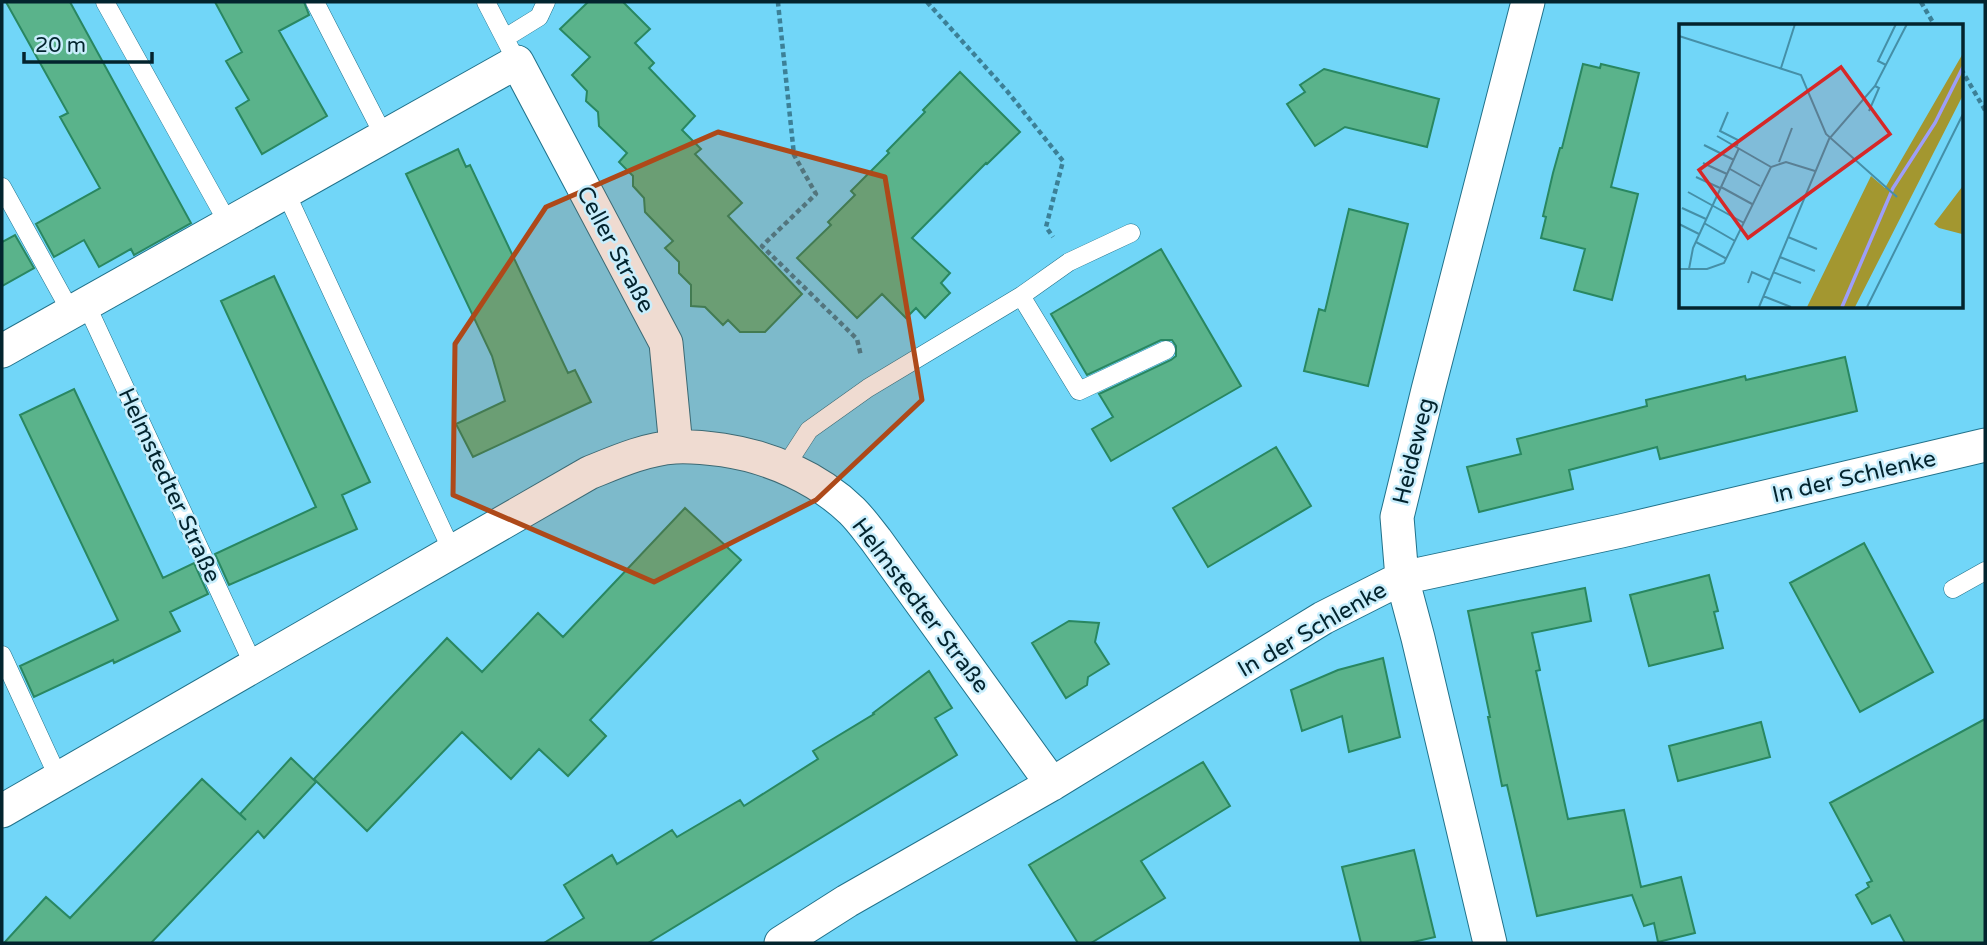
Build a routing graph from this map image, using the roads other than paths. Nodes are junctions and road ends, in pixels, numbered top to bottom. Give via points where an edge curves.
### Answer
1 (104, 2) edge
2 (315, 2) edge
3 (486, 2) edge
4 (546, 2) edge
5 (1528, 2) edge
6 (511, 50) junction
7 (385, 138) junction
8 (2, 187) edge
9 (286, 193) junction
10 (228, 223) junction
11 (1131, 233) dead end
12 (1021, 296) junction
13 (78, 308) junction
14 (1166, 350) dead end
15 (2, 351) edge
16 (1985, 445) edge
17 (676, 447) junction
18 (785, 467) junction
19 (452, 551) junction
20 (1985, 571) edge
21 (1402, 578) junction
22 (1953, 589) dead end
23 (2, 655) edge
24 (254, 666) junction
25 (59, 779) junction
26 (1052, 784) junction
27 (2, 811) edge
28 (781, 943) edge
29 (1490, 943) edge

1 - 10 lane
2 - 7 lane
3 - 6 lane, Celler Straße
4 - 6 lane
5 - 21 street, Heideweg via 1397,517
6 - 7 street
6 - 17 street, Celler Straße via 666,343
7 - 9 street
8 - 13 lane
9 - 10 street
9 - 19 lane
10 - 13 street
11 - 12 lane via 1069,262
12 - 14 lane via 1079,391
12 - 18 lane via 868,388 808,430
13 - 15 street
13 - 24 lane, Helmstedter Straße
16 - 21 street, In der Schlenke
17 - 18 street, Helmstedter Straße via 749,454
17 - 19 street, Helmstedter Straße via 631,456 589,473
18 - 26 street, Helmstedter Straße via 851,510
19 - 24 street, Helmstedter Straße
20 - 22 lane
21 - 26 street, In der Schlenke via 1323,618
21 - 29 street, Heideweg
23 - 25 lane
24 - 25 street, Helmstedter Straße
25 - 27 street, Helmstedter Straße
26 - 28 street, In der Schlenke

